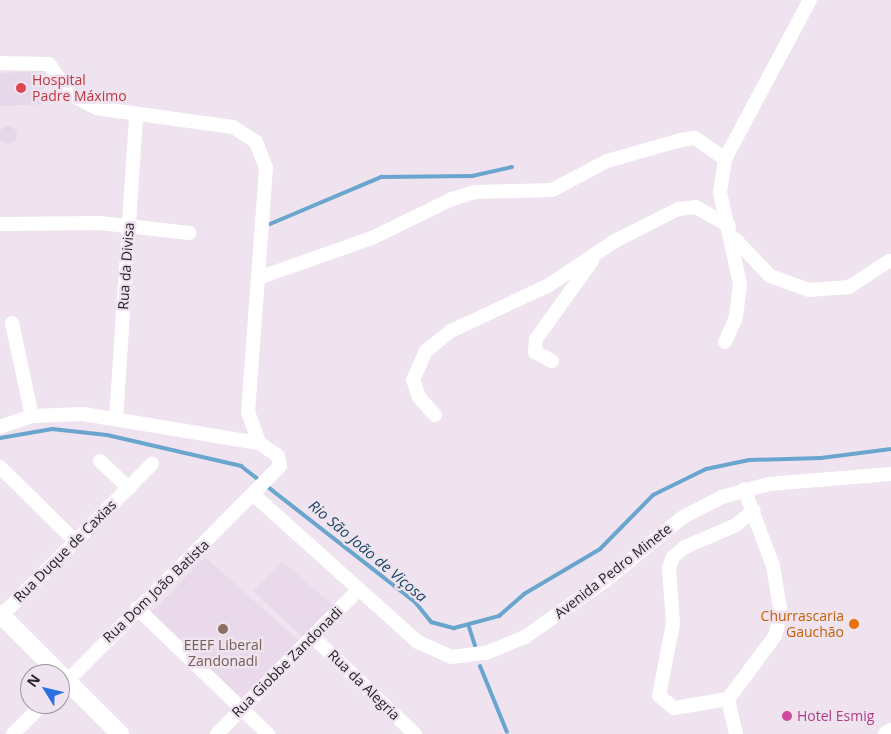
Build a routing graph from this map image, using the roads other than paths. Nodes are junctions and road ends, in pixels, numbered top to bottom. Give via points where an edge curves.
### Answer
1 (810, 0) edge
2 (0, 63) edge
3 (136, 114) junction
4 (725, 159) junction
5 (0, 224) edge
6 (129, 225) junction
7 (730, 230) junction
8 (189, 233) dead end
9 (600, 250) junction
10 (889, 261) dead end
11 (261, 277) junction
12 (12, 323) dead end
13 (725, 342) dead end
14 (552, 362) dead end
15 (436, 415) dead end
16 (32, 416) junction
17 (116, 419) junction
18 (0, 427) edge
19 (259, 443) junction
20 (100, 461) dead end
21 (152, 464) dead end
22 (0, 467) edge
23 (891, 474) edge
24 (129, 488) junction
25 (744, 489) junction
26 (259, 491) junction
27 (754, 510) junction
28 (74, 540) junction
29 (358, 590) junction
30 (137, 608) junction
31 (1, 615) edge
32 (313, 637) junction
33 (46, 664) edge
34 (70, 678) edge
35 (70, 689) edge
36 (728, 699) junction
37 (242, 708) junction
38 (33, 714) edge
39 (891, 732) edge
40 (13, 734) edge
41 (120, 734) edge
42 (217, 734) edge
43 (268, 734) edge
44 (415, 734) edge
45 (736, 734) edge
46 (887, 734) edge

1 - 4 street
2 - 3 street via 44,62 52,65 75,97 96,108
3 - 6 street, Rua da Divisa
3 - 11 street via 234,127 256,142 266,168
4 - 7 street via 720,192
4 - 11 street via 695,138 607,161 552,190 475,192 452,199 372,238
5 - 6 street
6 - 8 street
6 - 17 street, Rua da Divisa
7 - 9 street via 687,207 658,218
7 - 10 street via 758,267 795,287 849,287
7 - 13 street via 740,292 733,328
9 - 14 street via 536,338 535,352
9 - 15 street via 549,284 451,331 426,351 413,380 419,397
11 - 19 street via 248,398 250,423
12 - 16 street
16 - 17 street
16 - 18 street
17 - 19 street
19 - 26 street, Rua Dom João Batista via 278,456 278,472
20 - 24 street, Rua Duque de Caxias
21 - 24 street, Rua Duque de Caxias
22 - 28 street
23 - 25 street, Avenida Pedro Minete
24 - 28 street, Rua Duque de Caxias
25 - 27 street
25 - 29 street, Avenida Pedro Minete via 683,518 562,612 525,637 486,654 451,657 433,652
26 - 29 street, Avenida Pedro Minete
26 - 30 street, Rua Dom João Batista
27 - 36 street via 773,566 782,614 775,636
27 - 36 street via 736,525 685,547 673,557 669,568 673,623 659,696 674,708
28 - 31 street, Rua Duque de Caxias
29 - 32 street, Rua Giobbe Zandonadi
30 - 34 street, Rua Dom João Batista
30 - 37 street
31 - 33 street
32 - 37 street, Rua Giobbe Zandonadi
32 - 44 street, Rua da Alegria
35 - 41 street
36 - 45 street
37 - 42 street, Rua Giobbe Zandonadi
37 - 43 street
38 - 40 street
39 - 46 street

